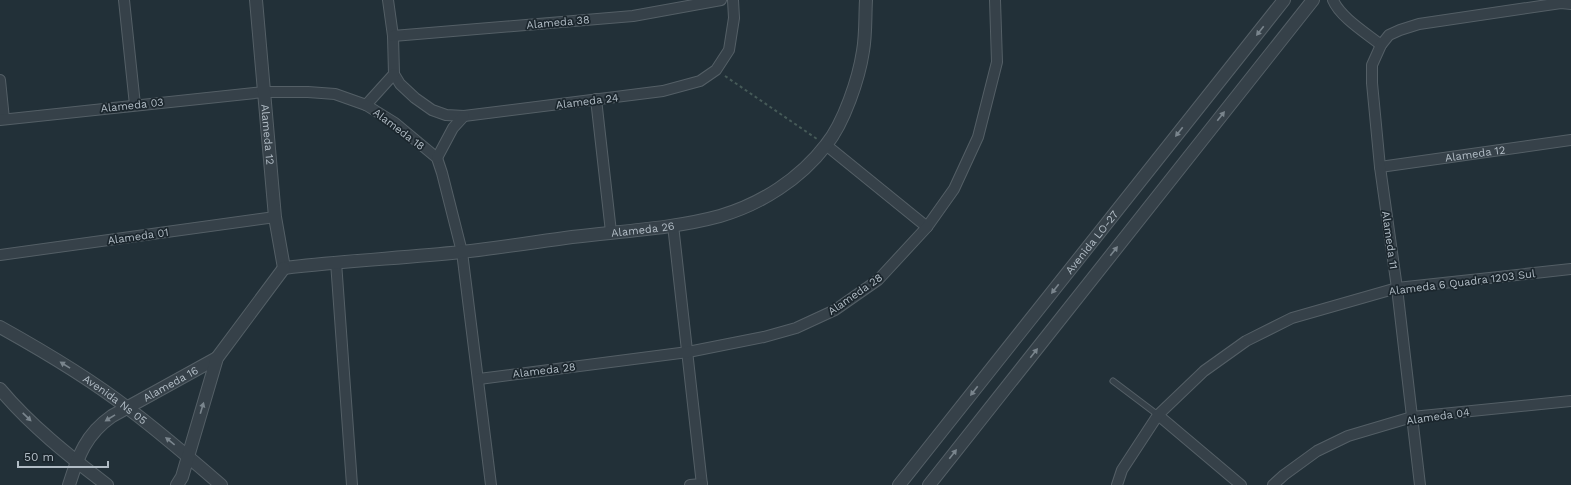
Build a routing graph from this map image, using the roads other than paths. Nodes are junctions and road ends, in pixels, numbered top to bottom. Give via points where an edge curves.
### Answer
1 (124, 0) edge
2 (256, 0) edge
3 (388, 0) edge
4 (721, 0) edge
5 (733, 0) edge
6 (866, 0) edge
7 (995, 0) edge
8 (1284, 0) edge
9 (1313, 0) edge
10 (1333, 0) edge
11 (1571, 4) edge
12 (393, 36) junction
13 (1381, 44) junction
14 (394, 74) junction
15 (0, 80) edge
16 (264, 92) junction
17 (596, 99) junction
18 (135, 105) junction
19 (366, 105) junction
20 (464, 116) junction
21 (2, 120) edge
22 (1571, 140) edge
23 (826, 145) junction
24 (437, 158) junction
25 (1380, 167) junction
26 (275, 217) junction
27 (673, 225) junction
28 (927, 227) junction
29 (611, 232) junction
30 (462, 252) junction
31 (0, 255) edge
32 (336, 262) junction
33 (284, 268) junction
34 (1571, 269) edge
35 (1397, 288) junction
36 (0, 327) edge
37 (688, 352) junction
38 (217, 358) junction
39 (479, 379) junction
40 (1113, 381) dead end
41 (0, 388) edge
42 (1571, 401) edge
43 (128, 408) junction
44 (1158, 415) junction
45 (1412, 418) junction
46 (187, 455) junction
47 (76, 462) junction
48 (702, 484) edge
49 (69, 485) edge
50 (107, 485) edge
51 (177, 485) edge
52 (221, 485) edge
53 (352, 485) edge
54 (491, 485) edge
55 (690, 485) edge
56 (899, 485) edge
57 (929, 485) edge
58 (1117, 485) edge
59 (1241, 485) edge
60 (1273, 485) edge
61 (1420, 485) edge

1 - 18 street
2 - 16 street, Alameda 12
3 - 12 street
4 - 12 street, Alameda 38 via 633,16
5 - 17 street, Alameda 24 via 734,18 729,50 716,70 700,81 686,86
6 - 23 street, Alameda 26 via 863,51 855,84 834,133
7 - 28 street, Alameda 28 via 997,62 978,137 954,189
8 -> 56 street, Avenida LO-27
57 -> 9 street
10 - 13 street via 1349,20
11 - 13 street, Alameda 11 via 1561,3 1419,24 1389,35
12 - 14 street
13 - 25 street, Alameda 11 via 1372,65
14 - 19 street
14 - 20 street, Alameda 24 via 400,84 432,110 446,115
15 - 21 street
16 - 18 street, Alameda 03
16 - 19 street, Alameda 18 via 335,94
16 - 26 street, Alameda 12
17 - 20 street, Alameda 24
17 - 29 street
18 - 21 street, Alameda 03
19 - 24 street, Alameda 18 via 395,123
20 - 24 street via 453,128
22 - 25 street, Alameda 12
23 - 27 street, Alameda 26 via 796,176 769,195 720,216
23 - 28 street
24 - 30 street
25 - 35 street, Alameda 11
26 - 31 street, Alameda 01
26 - 33 street, Alameda 12
27 - 29 street, Alameda 26
27 - 37 street
28 - 37 street, Alameda 28 via 878,280 835,310 796,328
29 - 30 street, Alameda 26
30 - 32 street, Alameda 26
30 - 39 street
32 - 33 street, Alameda 26
32 - 53 street
33 - 38 street, Alameda 16
34 - 35 street, Alameda 6 Quadra 1203 Sul
35 - 44 street, Alameda 6 Quadra 1203 Sul via 1292,318 1246,341 1204,371
35 - 45 street, Alameda 11
43 -> 36 street, Avenida Ns 05 via 69,367
37 - 39 street, Alameda 28
37 - 48 street
38 - 43 street, Alameda 16
46 -> 38 street, Alameda 16
39 - 54 street
40 - 44 lane
41 -> 47 street
42 - 45 street, Alameda 04
46 -> 43 street, Avenida Ns 05
43 -> 47 street, Alameda 16 via 100,424 90,436
44 - 58 street, Alameda 6 Quadra 1203 Sul via 1122,470
44 - 59 street
45 - 60 street, Alameda 04 via 1342,439 1317,451
45 - 61 street, Alameda 11
46 - 51 street, Alameda 16 via 182,477
46 - 52 street, Avenida Ns 05
47 - 49 street, Alameda 16
47 - 50 street
48 - 55 street

